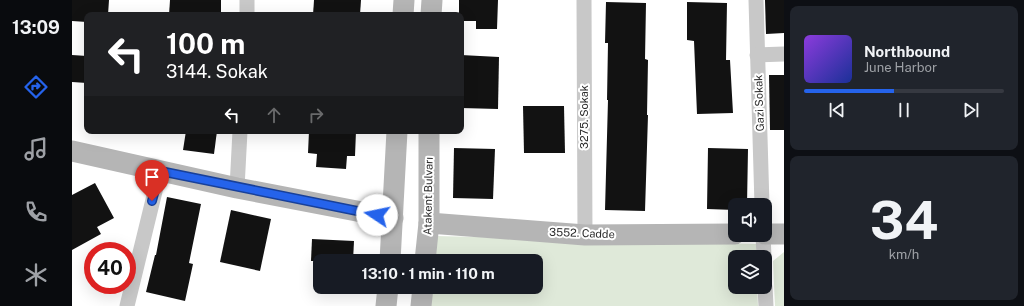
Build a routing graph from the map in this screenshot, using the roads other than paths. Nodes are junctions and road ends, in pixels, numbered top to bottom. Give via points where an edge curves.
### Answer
1 (247, 0) edge
2 (404, 0) edge
3 (432, 0) edge
4 (584, 0) edge
5 (756, 0) edge
6 (247, 12) edge
7 (403, 12) edge
8 (431, 12) edge
9 (757, 54) junction
10 (784, 54) edge
11 (240, 134) edge
12 (397, 134) edge
13 (429, 134) edge
14 (72, 151) edge
15 (160, 171) junction
16 (237, 188) junction
17 (762, 198) edge
18 (393, 218) junction
19 (429, 222) junction
20 (728, 234) edge
21 (772, 234) edge
22 (784, 234) edge
23 (585, 235) junction
24 (390, 254) edge
25 (426, 254) edge
26 (387, 294) edge
27 (422, 294) edge
28 (765, 294) edge
29 (127, 306) edge
30 (386, 306) edge
31 (421, 306) edge
32 (766, 306) edge

1 - 6 street
2 - 7 street
3 - 8 street
4 - 23 street, 3275. Sokak
5 - 9 street, Gazi Sokak
9 - 10 street
9 - 17 street, Gazi Sokak
11 - 16 street
12 - 18 street
13 - 19 street, Atakent Bulvarı
14 - 15 street
15 - 16 street
15 - 29 street
16 - 18 street
18 - 24 street
19 - 23 street, 3552. Cadde
19 - 25 street, Atakent Bulvarı
20 - 23 street, 3552. Cadde
21 - 22 street
26 - 30 street
27 - 31 street
28 - 32 street

